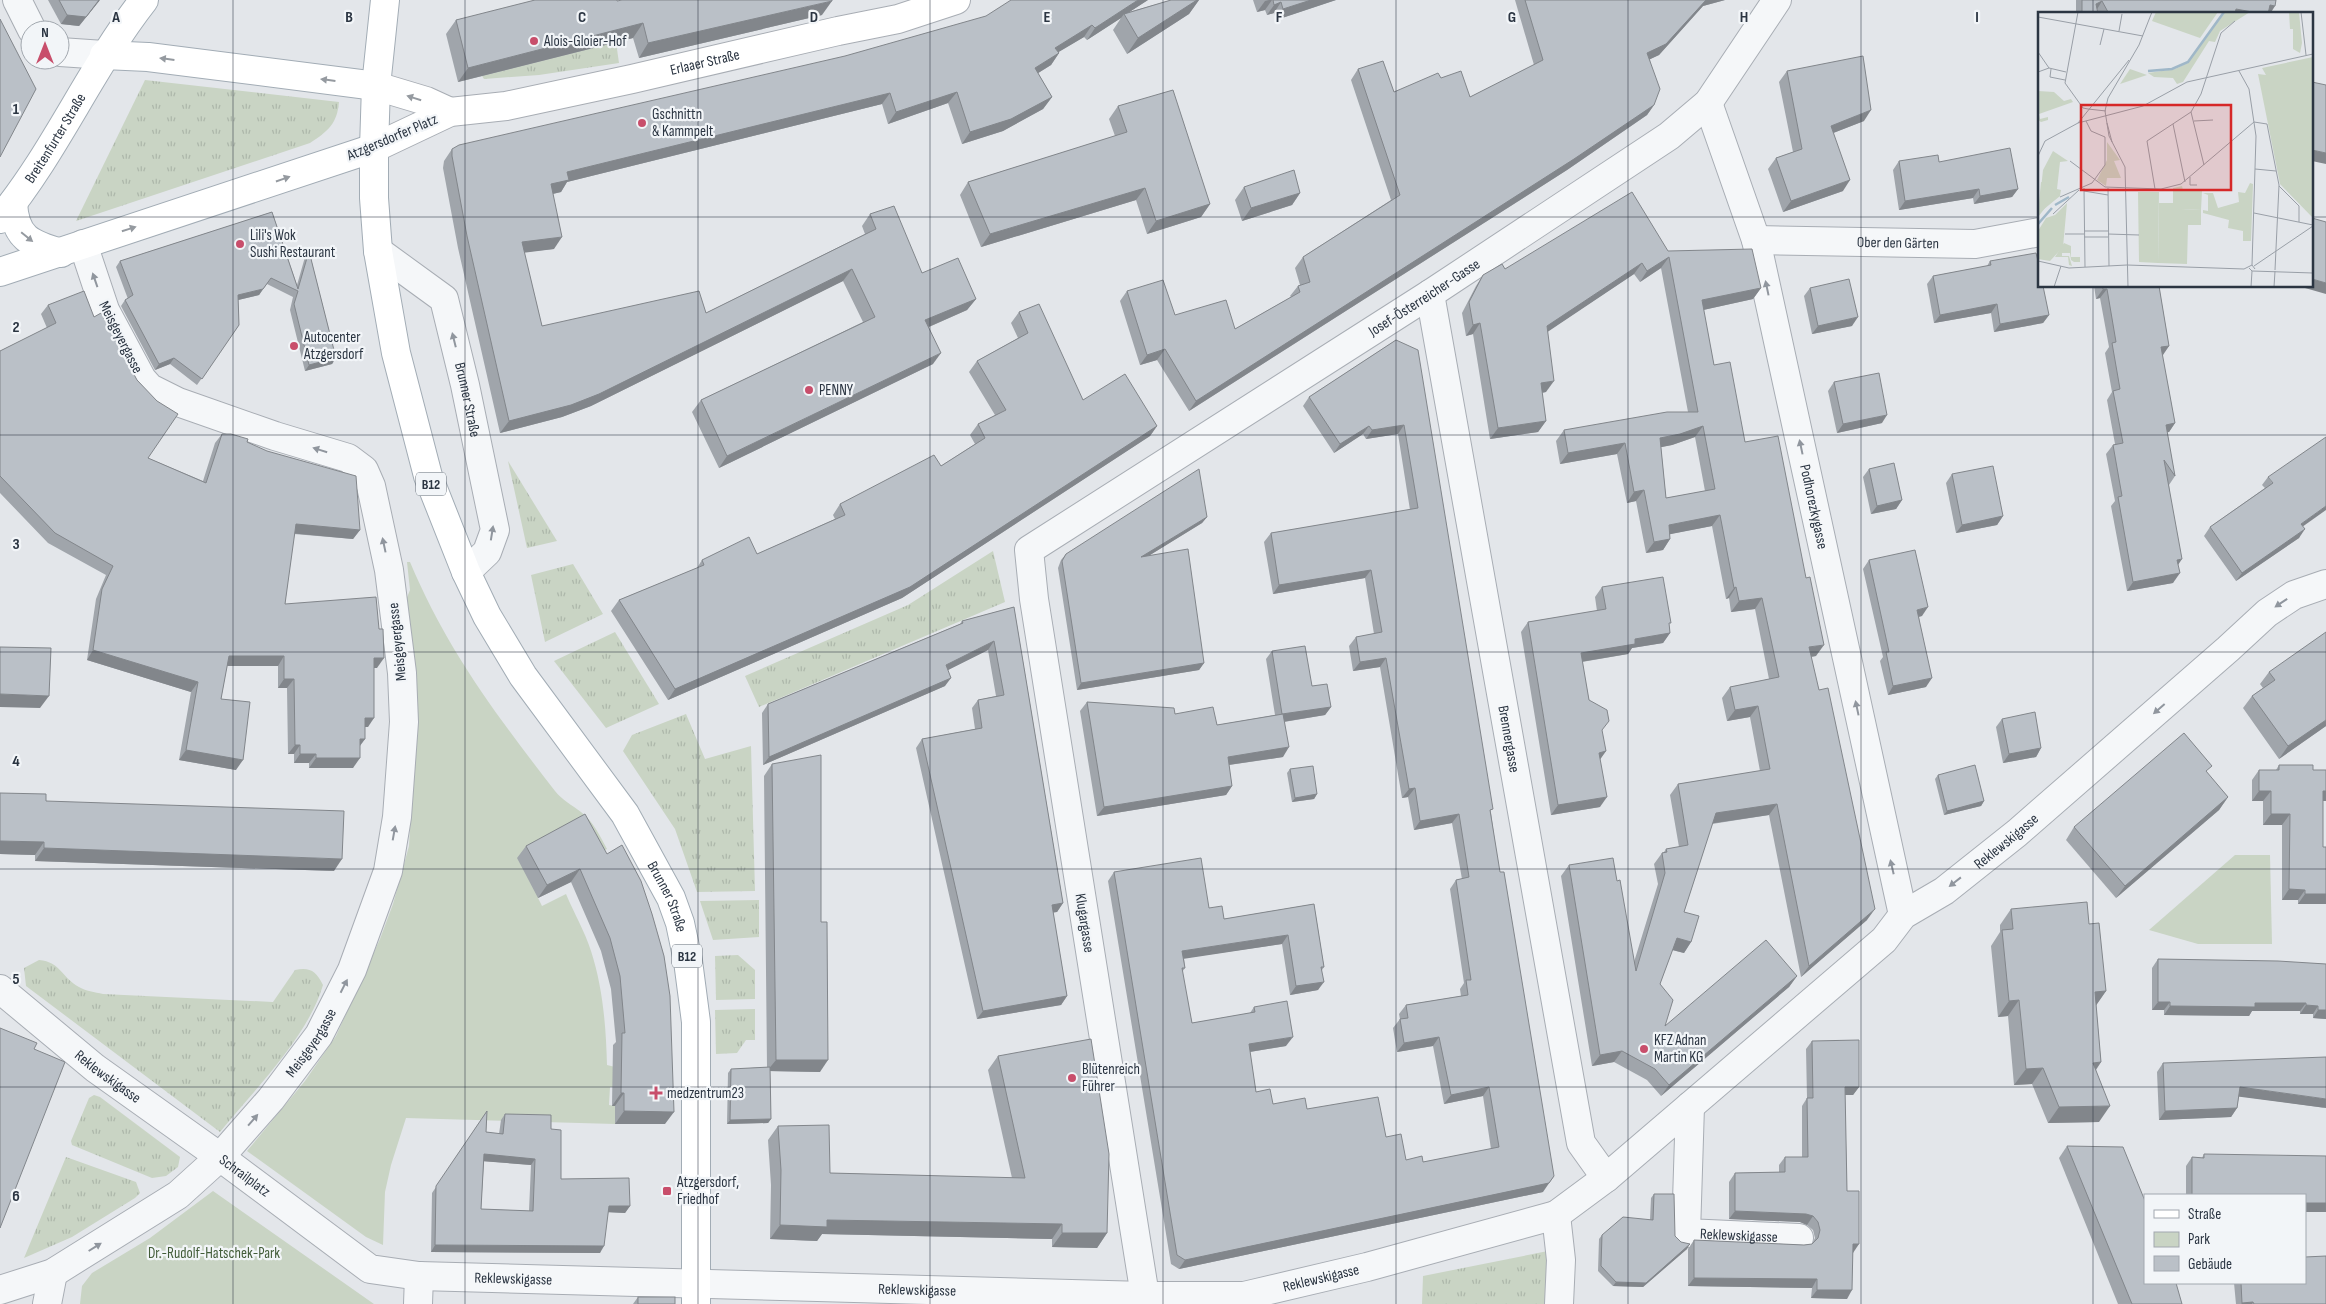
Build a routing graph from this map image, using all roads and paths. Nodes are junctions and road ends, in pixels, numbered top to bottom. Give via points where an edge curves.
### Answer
1 (17, 0) edge
2 (144, 0) edge
3 (385, 0) edge
4 (956, 0) edge
5 (1777, 0) edge
6 (27, 20) edge
7 (70, 53) edge
8 (104, 55) junction
9 (376, 86) junction
10 (1708, 103) junction
11 (450, 112) junction
12 (374, 148) junction
13 (6, 211) edge
14 (2038, 232) edge
15 (1756, 240) junction
16 (72, 249) junction
17 (378, 251) junction
18 (0, 272) edge
19 (1430, 294) junction
20 (1029, 550) joint
21 (466, 572) junction
22 (2326, 584) edge
23 (1903, 915) junction
24 (0, 989) edge
25 (1690, 1106) junction
26 (220, 1157) junction
27 (1606, 1178) junction
28 (1556, 1215) junction
29 (1799, 1238) dead end
30 (54, 1273) junction
31 (419, 1276) junction
32 (0, 1290) edge
33 (696, 1294) edge
34 (1145, 1296) junction
35 (47, 1304) edge
36 (418, 1304) edge
37 (1559, 1304) edge

1 - 6 street
2 - 8 main road, Breitenfurter Straße
3 - 9 main road, Brunner Straße / B12
4 - 11 main road, Erlaaer Straße via 898,19 632,79 506,106
5 - 10 street, Josef-Österreicher-Gasse
7 - 8 street
9 -> 8 main road, Atzgersdorfer Platz via 158,58
8 - 13 main road, Breitenfurter Straße via 74,111
11 -> 9 main road, Atzgersdorfer Platz
9 - 12 main road, Brunner Straße / B12
10 - 15 street, Podhorezkygasse
10 - 19 street, Josef-Österreicher-Gasse via 1669,136
11 - 12 main road, Atzgersdorfer Platz
16 -> 12 main road, Atzgersdorfer Platz
12 - 17 main road, Brunner Straße / B12
13 -> 16 main road via 22,235 39,246
14 - 15 street, Ober den Gärten via 1975,244
23 -> 15 street, Podhorezkygasse
16 - 18 main road, Atzgersdorfer Platz
26 -> 16 street, Meisgeyergasse via 271,1099 319,1035 352,970 388,871 397,817 404,722 402,673 389,570 371,486 364,470 348,458 185,405 150,388 142,379
17 - 21 main road, Brunner Straße / B12 via 396,353 428,476
21 -> 17 street, Brunner Straße via 487,552 495,530 444,299
19 - 20 street, Josef-Österreicher-Gasse
19 - 27 street, Brennergasse via 1581,1143
20 - 34 street, Klugargasse via 1035,609
21 - 33 main road, Brunner Straße / B12 via 487,616 523,676 625,814 672,898 680,923 696,1022
22 -> 23 street, Reklewskigasse via 2294,594 2267,612 2017,833 1944,890
23 - 25 street, Reklewskigasse via 1884,940
24 - 26 street, Reklewskigasse via 95,1068
25 - 27 street, Reklewskigasse
25 - 29 street, Reklewskigasse via 1686,1233
30 -> 26 street, Schrailplatz via 178,1194
26 - 31 street, Schrailplatz via 370,1269
27 - 28 street, Reklewskigasse
28 - 34 street, Reklewskigasse via 1244,1296
28 - 37 street via 1561,1260
30 - 32 street
30 - 35 street
31 - 33 street, Reklewskigasse
31 - 36 street
33 - 34 street, Reklewskigasse

